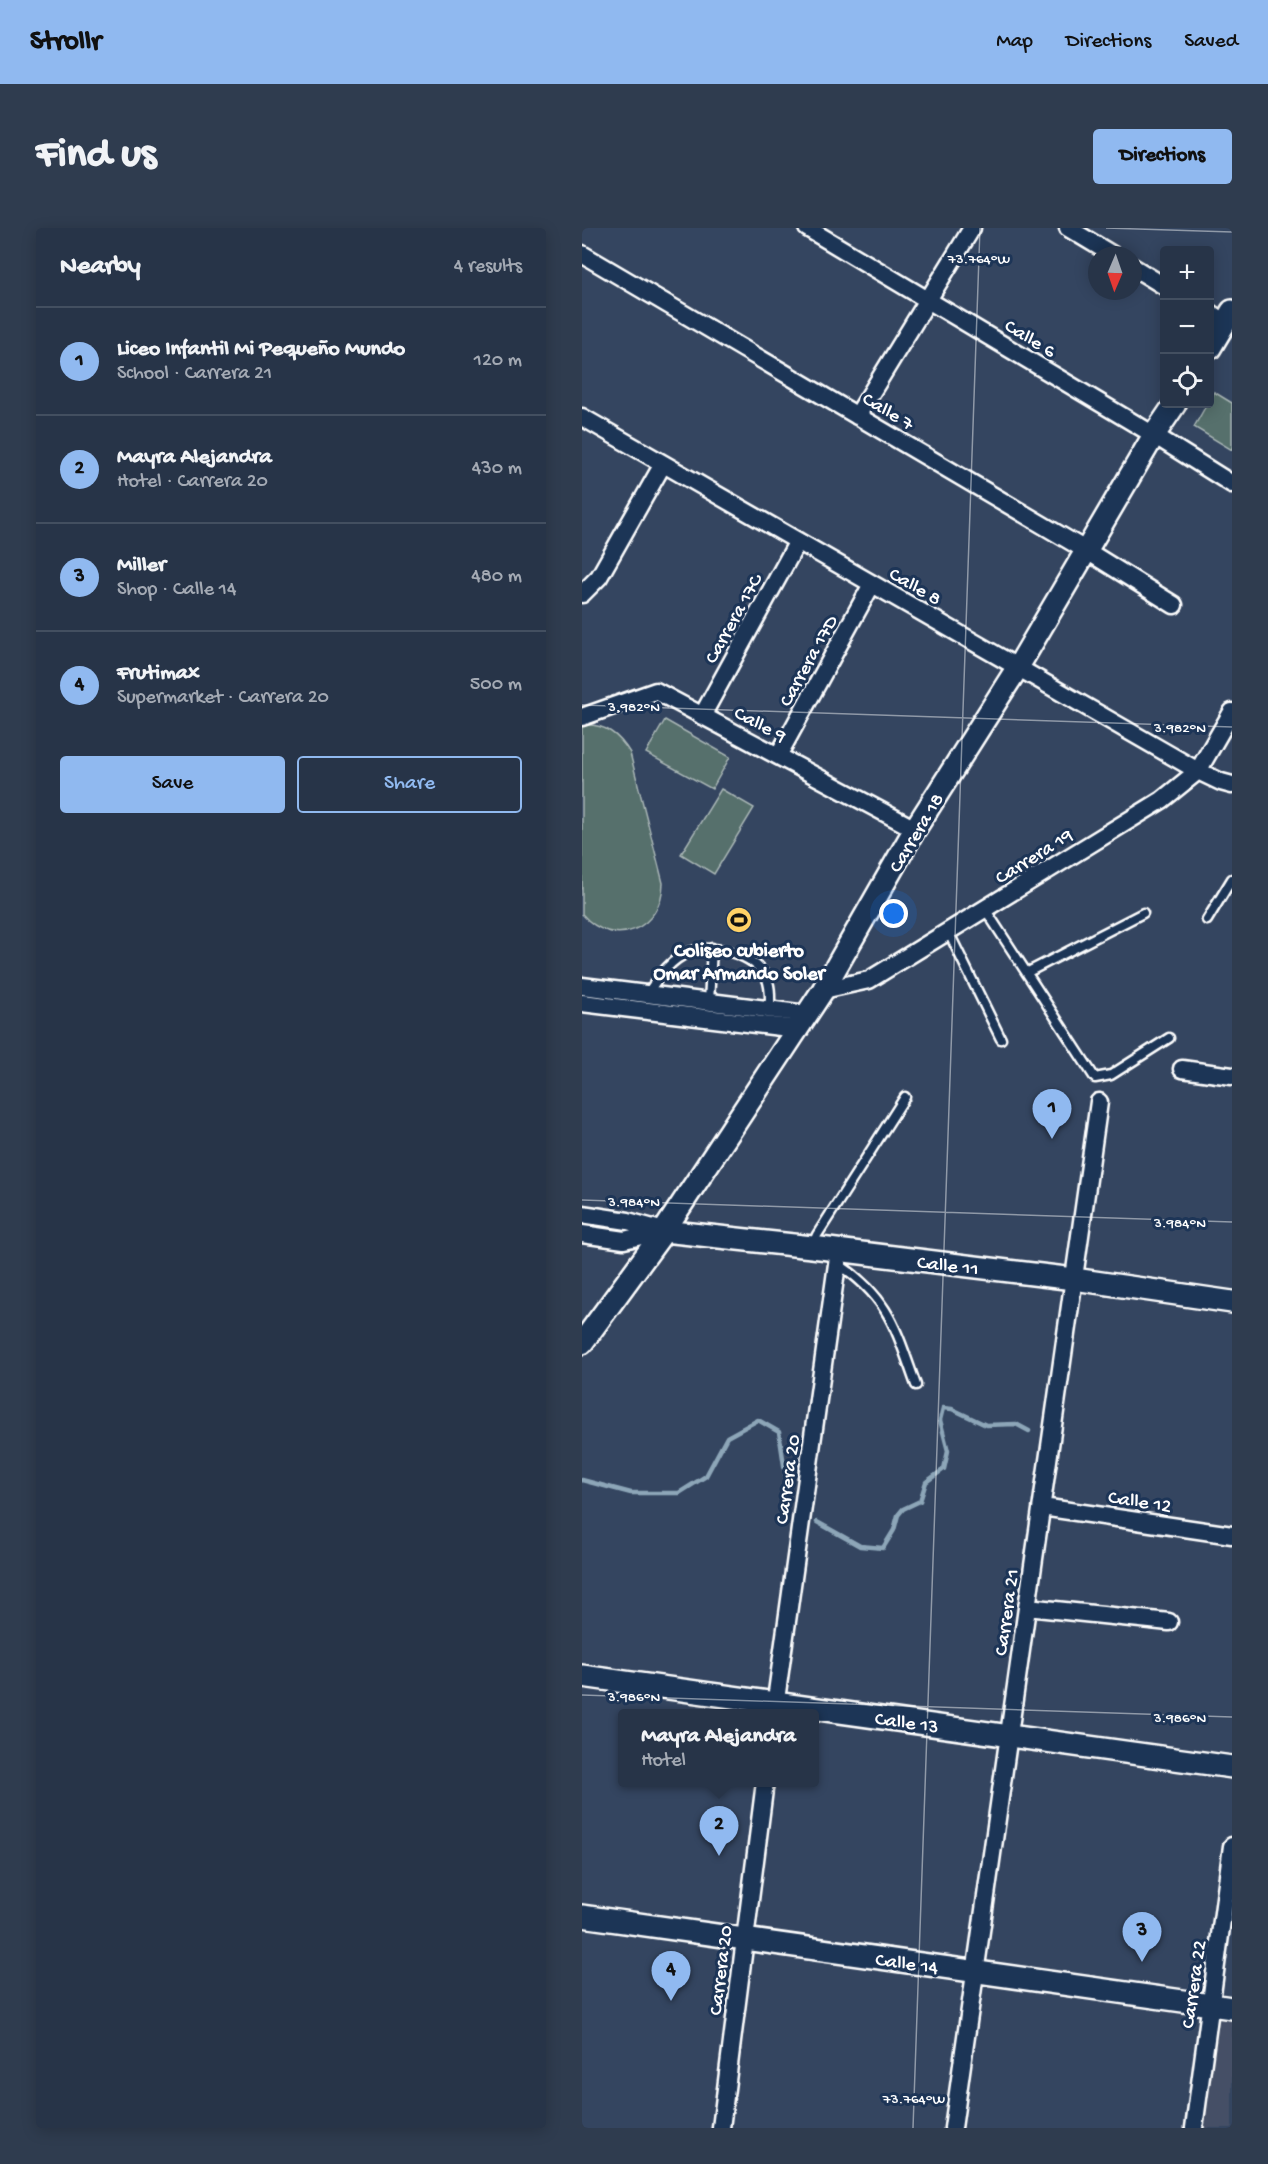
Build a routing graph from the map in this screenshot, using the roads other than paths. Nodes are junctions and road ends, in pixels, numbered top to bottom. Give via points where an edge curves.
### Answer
1 (809, 228) edge
2 (972, 228) edge
3 (1068, 228) edge
4 (1098, 246) edge
5 (582, 254) edge
6 (1142, 273) edge
7 (1160, 284) edge
8 (928, 300) junction
9 (1222, 316) edge
10 (1214, 336) edge
11 (1172, 408) edge
12 (857, 416) junction
13 (582, 417) edge
14 (1154, 435) junction
15 (663, 464) junction
16 (1232, 484) edge
17 (798, 541) junction
18 (1087, 551) junction
19 (872, 584) junction
20 (582, 594) edge
21 (1174, 605) dead end
22 (1018, 667) junction
23 (1232, 712) edge
24 (702, 716) junction
25 (582, 717) edge
26 (778, 756) junction
27 (1198, 771) junction
28 (1232, 785) edge
29 (915, 829) junction
30 (1232, 879) edge
31 (985, 909) junction
32 (1143, 913) dead end
33 (1207, 920) dead end
34 (948, 931) junction
35 (712, 948) junction
36 (1028, 972) junction
37 (582, 986) edge
38 (823, 990) junction
39 (647, 994) junction
40 (709, 1002) junction
41 (582, 1003) edge
42 (770, 1009) junction
43 (802, 1021) junction
44 (1169, 1038) dead end
45 (1001, 1039) dead end
46 (1182, 1070) dead end
47 (1232, 1076) edge
48 (905, 1097) dead end
49 (1099, 1102) dead end
50 (582, 1214) edge
51 (664, 1231) junction
52 (582, 1234) edge
53 (812, 1247) junction
54 (838, 1257) junction
55 (1074, 1279) junction
56 (1232, 1302) edge
57 (582, 1342) edge
58 (916, 1385) dead end
59 (1042, 1507) junction
60 (1232, 1535) edge
61 (1027, 1607) junction
62 (1169, 1622) dead end
63 (582, 1676) edge
64 (774, 1708) edge
65 (819, 1713) edge
66 (1009, 1736) junction
67 (1232, 1767) edge
68 (764, 1787) edge
69 (1232, 1846) edge
70 (582, 1916) edge
71 (744, 1939) junction
72 (975, 1972) junction
73 (1210, 2005) junction
74 (1232, 2008) edge
75 (721, 2128) edge
76 (953, 2128) edge
77 (1194, 2128) edge

1 - 8 street, Calle 6
2 - 8 street
3 - 4 street
5 - 12 street, Calle 7
6 - 7 street
8 - 12 street
8 - 14 street, Calle 6
9 - 10 street
11 - 14 street, Carrera 18
12 - 18 street, Calle 7
13 - 15 street, Calle 8
14 - 16 street, Calle 6
14 - 18 street, Carrera 18
15 - 17 street, Calle 8
15 - 20 street via 599,577
17 - 19 street, Calle 8
17 - 24 street, Carrera 17C
18 - 21 street, Calle 7
18 - 22 street, Carrera 18
19 - 22 street, Calle 8
19 - 26 street, Carrera 17D
22 - 27 street, Calle 8
22 - 29 street, Carrera 18
23 - 27 street, Carrera 19
24 - 25 street, Calle 9 via 656,691
24 - 26 street, Calle 9
26 - 29 street, Calle 9
27 - 28 street, Calle 8
27 - 31 street, Carrera 19 via 1162,800
29 - 38 street, Carrera 18
30 - 33 lane
31 - 34 street, Carrera 19
31 - 36 lane
32 - 36 lane
34 - 38 street, Carrera 19 via 869,980
34 - 45 lane
35 - 39 lane via 690,952 672,962
35 - 40 lane
35 - 42 lane via 754,963 770,987
36 - 44 lane via 1095,1078 1111,1075
37 - 39 street
38 - 43 street, Carrera 18
39 - 40 street
40 - 42 street
41 - 43 street
42 - 43 street
43 - 51 street, Carrera 18
46 - 47 street
48 - 53 lane
49 - 55 street, Carrera 21
50 - 51 street, Calle 11
51 - 52 street, Calle 11 via 624,1240
51 - 53 street, Calle 11
51 - 57 street, Carrera 18
53 - 54 street, Calle 11
54 - 55 street, Calle 11
54 - 58 lane via 886,1309
54 - 64 street, Carrera 20
55 - 56 street, Calle 11
55 - 59 street, Carrera 21
59 - 60 street, Calle 12
59 - 61 street, Carrera 21
61 - 62 street
61 - 66 street, Carrera 21
63 - 64 street, Calle 13
65 - 66 street, Calle 13
66 - 67 street, Calle 13
66 - 72 street, Carrera 21
68 - 71 street, Carrera 20
69 - 73 street, Carrera 22
70 - 71 street, Calle 14
71 - 72 street, Calle 14
71 - 75 street, Carrera 20
72 - 73 street, Calle 14
72 - 76 street, Carrera 21
73 - 74 street, Calle 14
73 - 77 street, Carrera 22

